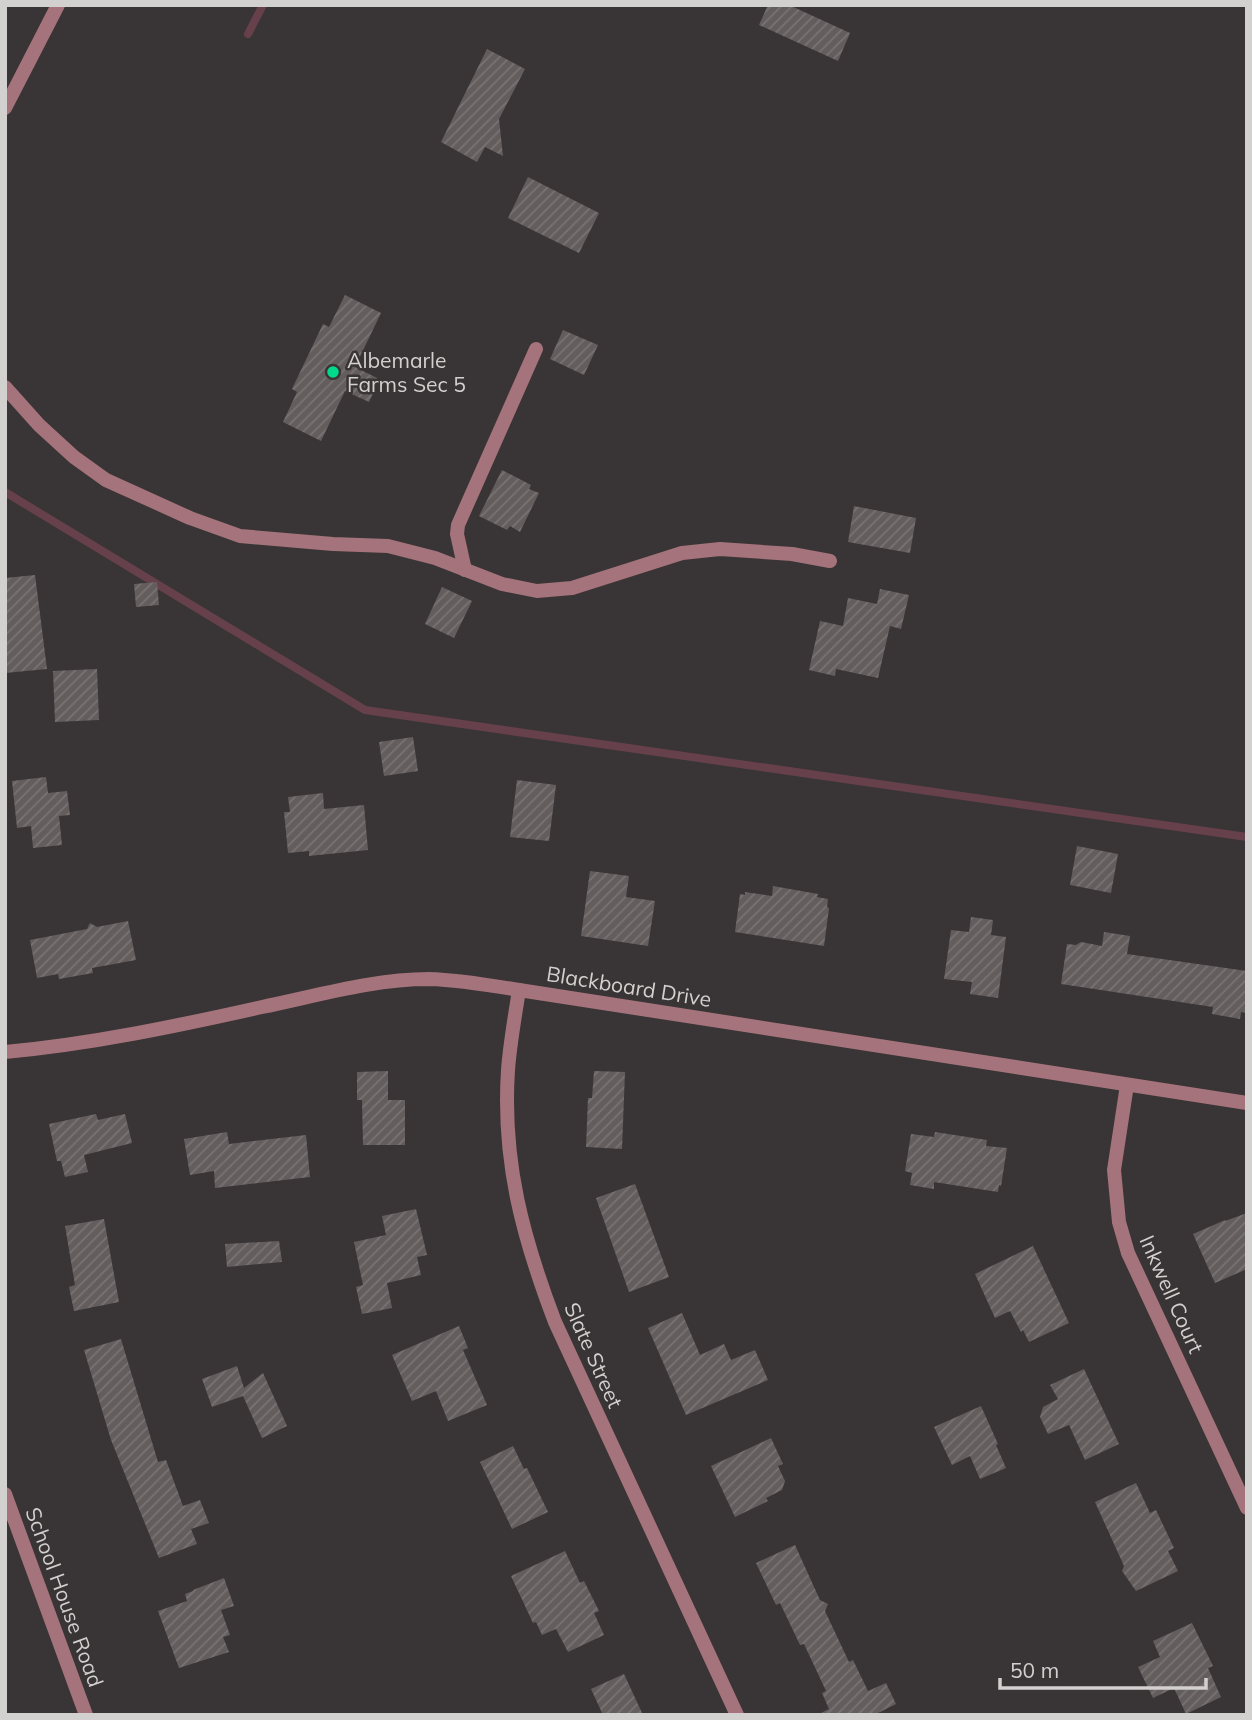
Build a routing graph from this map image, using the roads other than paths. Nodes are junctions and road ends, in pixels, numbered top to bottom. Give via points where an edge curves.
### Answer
1 (58, 5) edge
2 (5, 108) edge
3 (536, 349) dead end
4 (5, 387) edge
5 (830, 561) dead end
6 (465, 570) junction
7 (519, 990) junction
8 (5, 1052) edge
9 (1127, 1085) junction
10 (1247, 1103) edge
11 (5, 1494) edge
12 (1247, 1508) edge
13 (86, 1715) edge
14 (737, 1715) edge

1 - 2 street
3 - 6 street via 458,525
4 - 6 street via 74,457 107,480 190,518 240,536 388,546
5 - 6 street via 720,549 682,553 572,588 537,591
7 - 8 street, Blackboard Drive via 462,981 391,982 64,1046
7 - 9 street, Blackboard Drive
7 - 14 street, Slate Street via 508,1070 509,1155 532,1262 561,1335
9 - 10 street, Blackboard Drive
9 - 12 street, Inkwell Court via 1114,1170 1119,1222 1128,1253
11 - 13 street, School House Road

